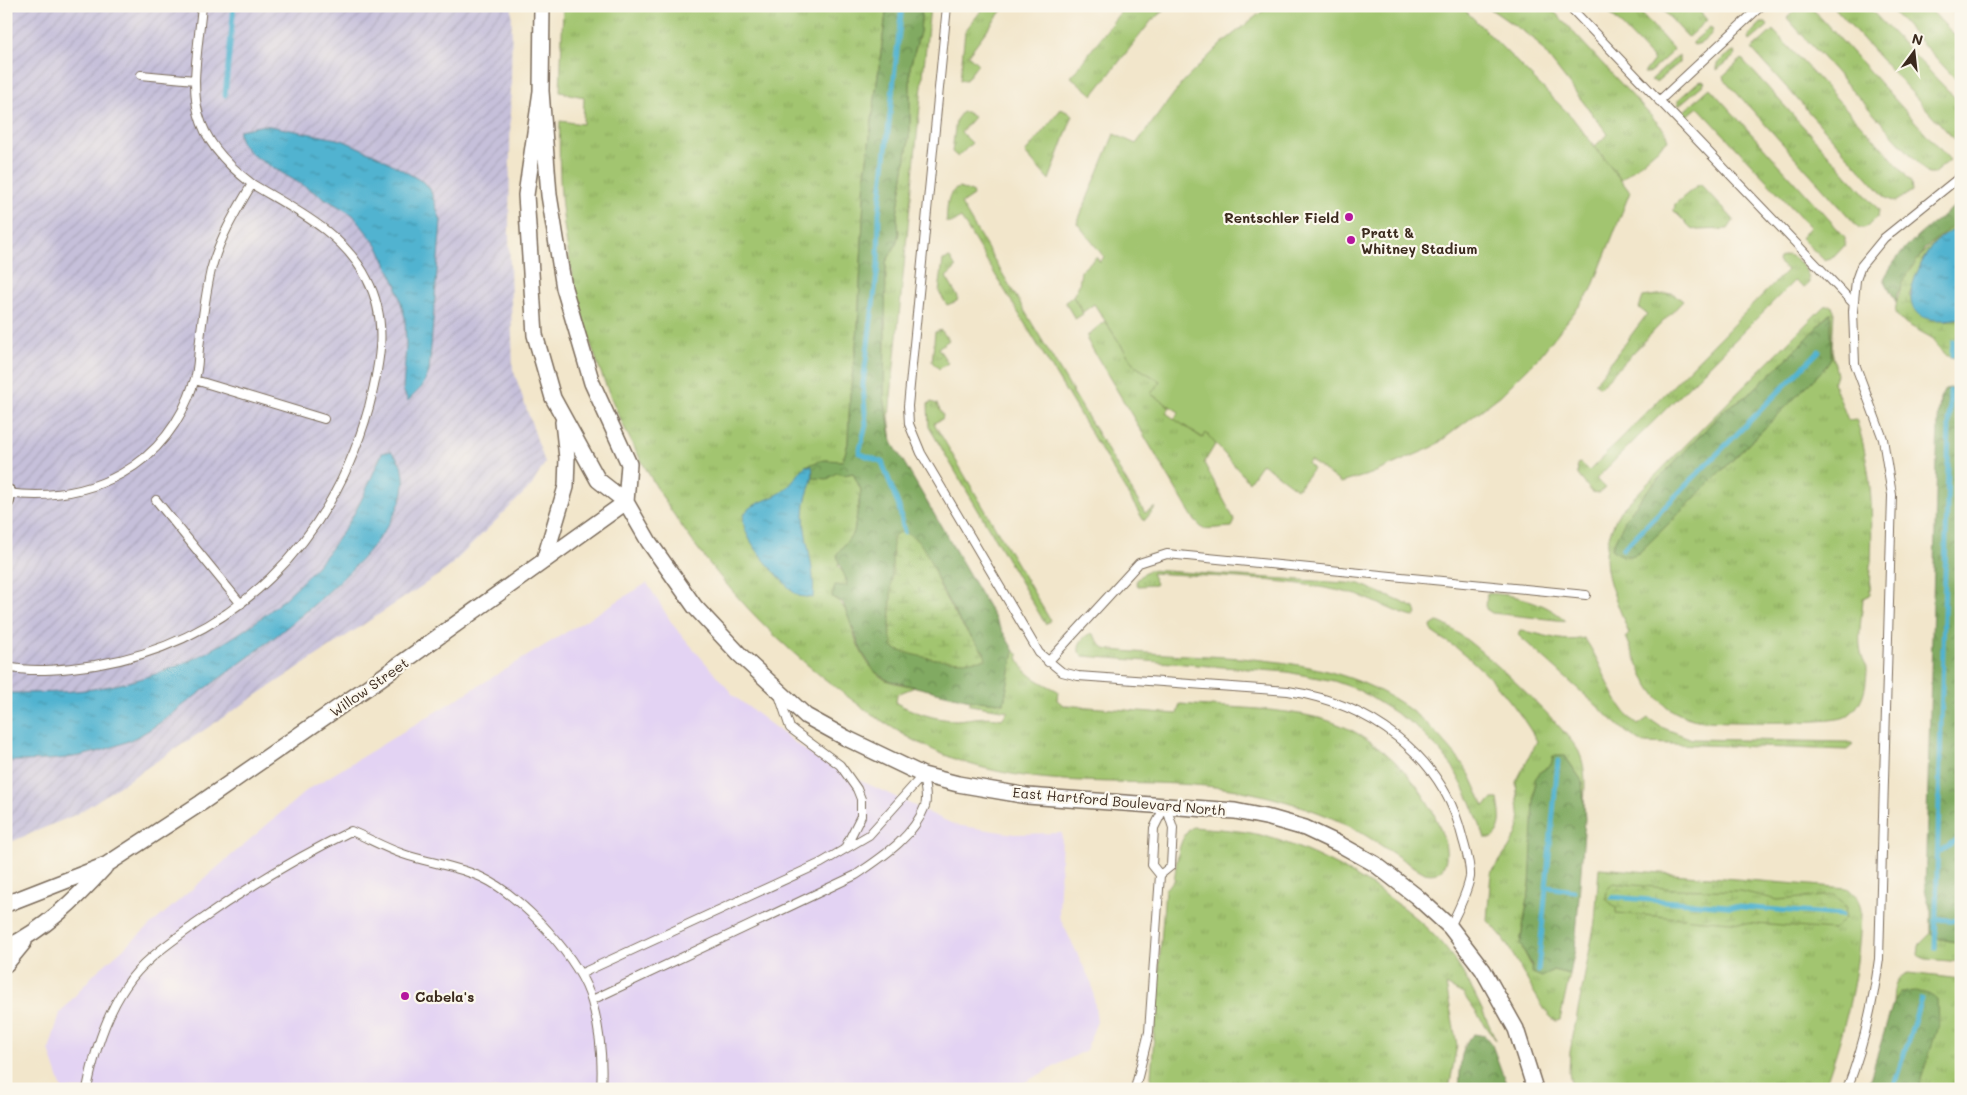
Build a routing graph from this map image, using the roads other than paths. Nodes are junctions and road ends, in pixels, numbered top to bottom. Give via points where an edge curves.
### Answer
1 (202, 6) edge
2 (542, 6) edge
3 (947, 6) edge
4 (1569, 6) edge
5 (1761, 6) edge
6 (141, 75) dead end
7 (196, 80) junction
8 (541, 91) junction
9 (1659, 101) junction
10 (1961, 176) edge
11 (252, 184) junction
12 (1853, 303) junction
13 (195, 380) junction
14 (563, 415) junction
15 (324, 419) dead end
16 (7, 496) edge
17 (156, 500) dead end
18 (626, 502) junction
19 (544, 561) junction
20 (1586, 595) dead end
21 (241, 604) junction
22 (1048, 662) junction
23 (6, 667) edge
24 (777, 690) junction
25 (924, 775) junction
26 (1165, 805) junction
27 (845, 848) junction
28 (106, 865) junction
29 (1160, 875) junction
30 (6, 904) edge
31 (1450, 927) junction
32 (30, 936) junction
33 (6, 948) edge
34 (6, 964) edge
35 (580, 974) junction
36 (592, 1000) junction
37 (87, 1089) edge
38 (601, 1089) edge
39 (1135, 1089) edge
40 (1535, 1089) edge
41 (1847, 1089) edge

1 - 7 lane
2 - 8 street
3 - 22 lane via 908,406 909,424 921,453 1039,653
4 - 9 lane
5 - 9 lane
6 - 7 lane
7 - 11 lane via 197,111 212,147
8 - 14 street via 526,195 531,291 536,335 553,398
8 - 18 street via 549,195 564,288 592,383 629,464
9 - 12 lane
10 - 12 lane via 1872,251 1861,266
11 - 13 lane via 232,217 212,268
11 - 21 lane via 320,225 347,249 367,279 381,320 381,345 379,370 365,420 337,491 299,549
12 - 41 lane via 1855,364 1883,439 1892,495 1879,958 1872,1008
13 - 15 lane
13 - 16 lane via 168,434 129,470 93,488 57,495
14 - 18 street via 598,480
14 - 19 street via 566,487
17 - 21 lane
18 - 19 street, Willow Street
18 - 24 street, East Hartford Boulevard North via 649,542 695,607
19 - 28 street, Willow Street via 202,803
20 - 22 lane via 1175,554 1158,555 1139,563
21 - 23 lane via 220,619 170,644 114,661 66,669 20,670
22 - 31 lane via 1062,672 1078,676 1288,691 1317,696 1372,718 1414,752 1448,797 1458,820 1470,876
24 - 25 street, East Hartford Boulevard North via 806,716
24 - 27 lane via 790,728 840,765 857,789 861,816
25 - 26 street, East Hartford Boulevard North via 1026,796
25 - 27 lane via 869,835
25 - 36 lane via 926,805 911,831 888,853 856,875
26 - 29 lane via 1154,828 1152,865
26 - 29 lane via 1173,828 1171,866
26 - 31 street, East Hartford Boulevard North via 1235,811 1305,828 1375,864
27 - 35 lane via 821,863
28 - 30 street, Willow Street
28 - 32 street, Willow Street via 78,897
29 - 39 lane via 1149,1032
31 - 40 street, East Hartford Boulevard North via 1483,970 1516,1029
32 - 33 street, Willow Street
32 - 34 street
35 - 36 lane
35 - 37 lane via 526,908 485,878 403,854 351,831 242,890 156,953 122,993 100,1042
36 - 38 lane via 600,1040

